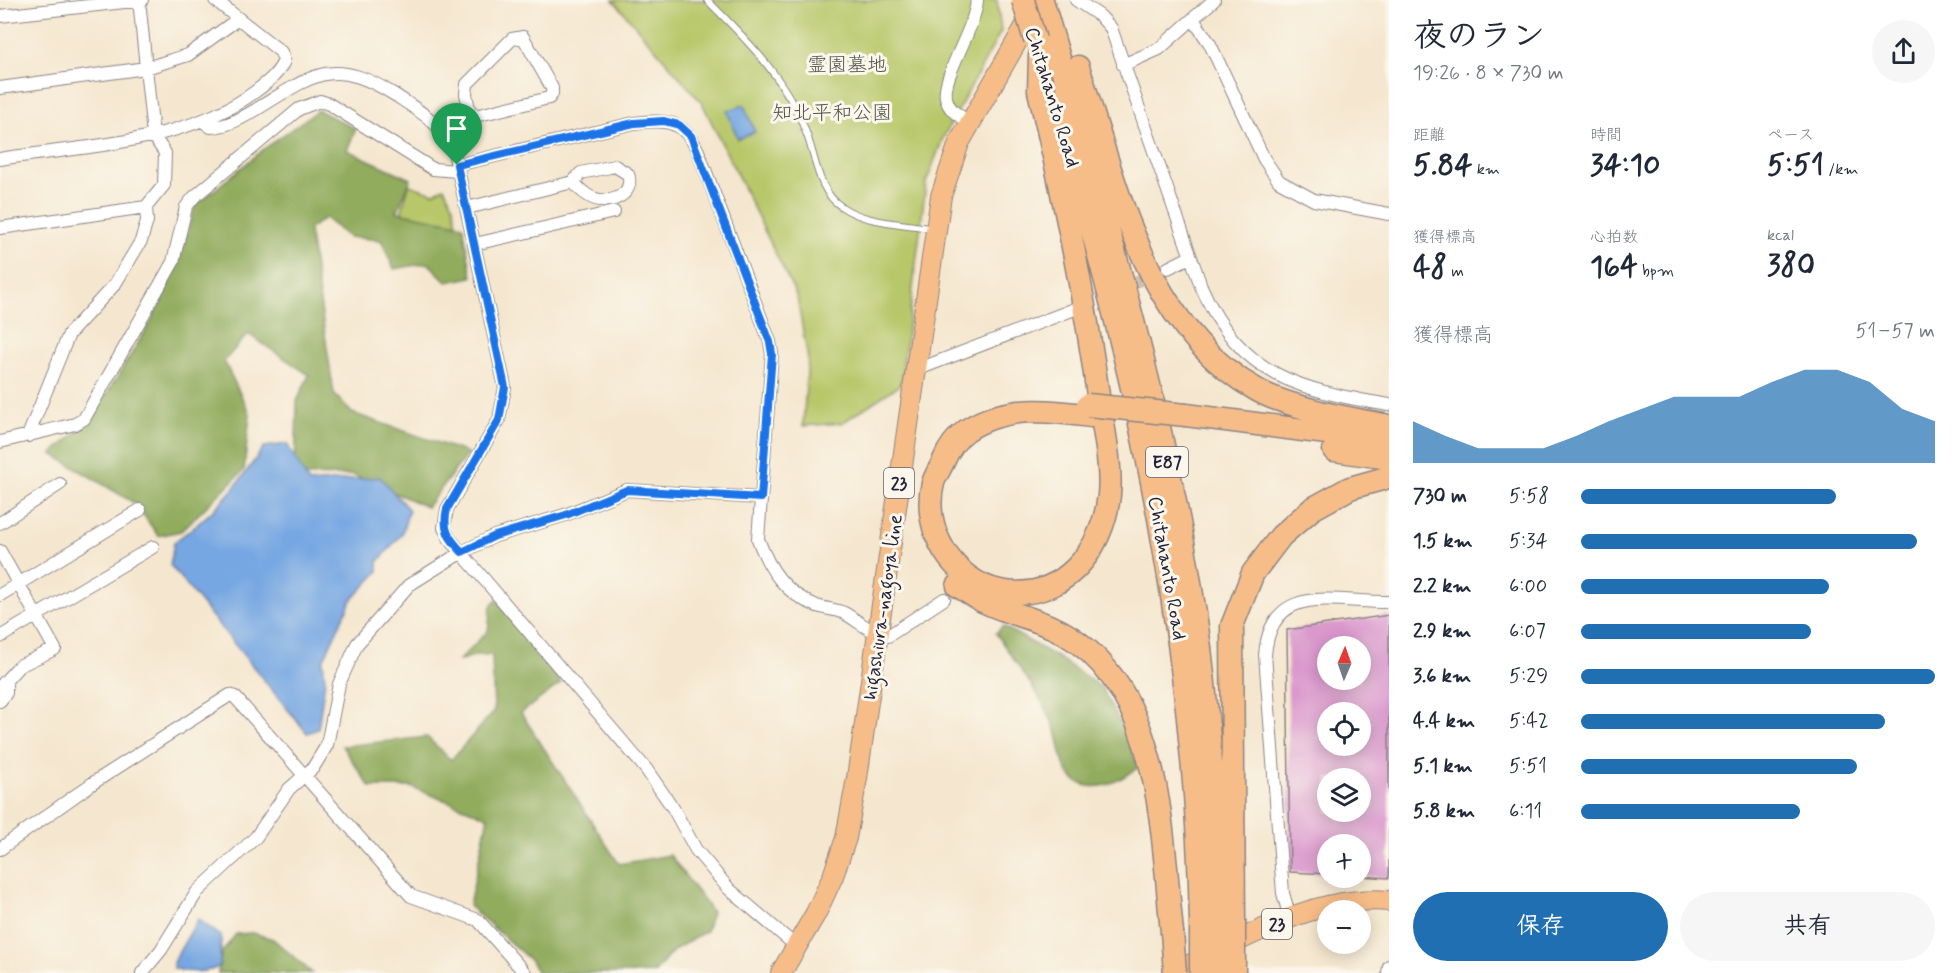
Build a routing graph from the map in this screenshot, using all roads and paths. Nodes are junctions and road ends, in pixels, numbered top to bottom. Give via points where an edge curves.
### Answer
1 (140, 0) edge
2 (216, 0) edge
3 (707, 0) edge
4 (977, 0) edge
5 (1023, 0) edge
6 (1214, 0) edge
7 (1053, 3) edge
8 (0, 16) edge
9 (238, 19) junction
10 (1193, 19) junction
11 (1038, 48) junction
12 (1123, 65) junction
13 (146, 68) junction
14 (0, 88) edge
15 (470, 114) junction
16 (204, 122) junction
17 (971, 123) junction
18 (445, 134) junction
19 (153, 135) junction
20 (0, 159) edge
21 (457, 168) junction
22 (573, 182) dead end
23 (146, 207) junction
24 (467, 208) junction
25 (614, 212) dead end
26 (1389, 214) edge
27 (0, 228) edge
28 (935, 229) junction
29 (475, 244) junction
30 (1190, 257) junction
31 (1168, 268) tunnel mouth
32 (1080, 307) tunnel mouth
33 (916, 370) junction
34 (1389, 405) edge
35 (1090, 410) junction
36 (1187, 422) junction
37 (1389, 426) edge
38 (28, 436) junction
39 (1389, 441) edge
40 (0, 442) edge
41 (1389, 458) edge
42 (1389, 477) edge
43 (60, 484) dead end
44 (761, 498) junction
45 (140, 510) dead end
46 (0, 523) edge
47 (153, 547) dead end
48 (0, 551) edge
49 (462, 552) junction
50 (18, 583) junction
51 (0, 595) edge
52 (944, 599) dead end
53 (1389, 602) edge
54 (37, 615) junction
55 (877, 634) junction
56 (0, 637) edge
57 (3, 684) edge
58 (0, 701) edge
59 (305, 776) junction
60 (0, 849) edge
61 (1389, 901) edge
62 (1290, 918) junction
63 (1218, 921) junction
64 (796, 946) junction
65 (1389, 966) edge
66 (142, 973) edge
67 (525, 973) edge
68 (781, 973) edge
69 (1174, 973) edge
70 (1201, 973) edge
71 (1218, 973) edge
72 (1233, 973) edge
73 (1388, 973) edge

1 - 8 street
1 - 13 street
2 - 9 street
3 - 28 lane via 757,50 792,100 820,181 839,206 870,218
4 - 17 street via 970,33 945,95 954,112
5 - 11 highway, Chitahanto Road / E87, bridge
6 - 10 street
7 - 12 street via 1107,22
7 - 17 main road, higashiura-nagoya line / 23 via 1026,30
7 - 37 highway via 1148,267 1188,333 1219,365 1258,392 1315,410
7 - 63 highway, Chitahanto Road / E87 via 1151,388 1172,487 1200,648 1211,752
9 - 13 street via 188,55
9 - 16 street via 281,52 284,61 279,72 259,89
10 - 12 street via 1152,54
10 - 26 street via 1210,44 1264,159 1279,181 1314,200
11 - 35 highway via 1039,91 1087,311 1109,494 1097,540 1086,559 1058,583 1029,591 1001,591 967,578 942,552 931,510 933,483 949,448 967,431 991,418 1019,410
11 - 63 highway, Chitahanto Road / E87 via 1117,324 1168,560
12 - 30 street
13 - 14 street
13 - 19 street
15 - 15 street via 549,98 552,94 523,37 512,39 467,84
15 - 18 street
16 - 18 street via 211,127 226,126 299,84 338,72 371,80 430,118
16 - 19 street
17 - 28 main road, higashiura-nagoya line / 23 via 959,143 941,196
18 - 21 street via 453,147
19 - 20 street
19 - 23 street via 165,153 164,185
21 - 24 street
21 - 38 street via 433,169 330,104 320,101 299,109 186,207 173,262 84,419
21 - 44 street via 634,123 664,121 679,125 691,136 770,342
22 - 24 street
23 - 27 street
23 - 38 street via 147,221 141,241 115,284 69,334
24 - 29 street
25 - 29 street
28 - 33 main road, higashiura-nagoya line / 23
29 - 49 street via 505,387 499,420 447,509 444,528
30 - 31 street
30 - 34 street via 1220,322 1258,364 1301,387
32 - 33 street
33 - 55 main road, higashiura-nagoya line / 23
35 - 36 highway, bridge
35 - 69 highway, bridge via 1023,401 1003,404 968,419 937,447 924,469 917,498 919,527 935,563 951,581 984,602 1061,632 1092,652 1118,683 1136,715 1156,788
36 - 39 highway
36 - 41 highway
38 - 40 street
42 - 63 highway via 1350,488 1312,509 1281,536 1253,573 1232,626
43 - 46 street
44 - 49 street via 627,490 566,515 495,536
44 - 55 street via 758,539 768,566 787,589 817,606 842,612
45 - 50 street
47 - 54 street
48 - 50 street
49 - 59 street via 409,585 357,645 339,684 327,744
49 - 64 street via 646,770 696,850 729,889
50 - 51 street
50 - 54 street
52 - 55 street via 888,636
53 - 62 street via 1309,599 1285,610 1267,636 1265,655 1283,893
54 - 56 street
54 - 57 street via 55,649 19,666
55 - 64 main road, higashiura-nagoya line / 23 via 846,838 816,913
57 - 58 street via 6,693
59 - 60 street via 230,695 93,783
59 - 66 street via 289,789 256,837 197,892
59 - 67 street via 411,896 478,920
61 - 62 main road, 23 via 1346,903
62 - 69 main road, 23
63 - 70 highway, Chitahanto Road / E87, bridge
63 - 71 highway, Chitahanto Road / E87, bridge
63 - 72 highway, bridge
64 - 68 main road, higashiura-nagoya line / 23
65 - 73 street

